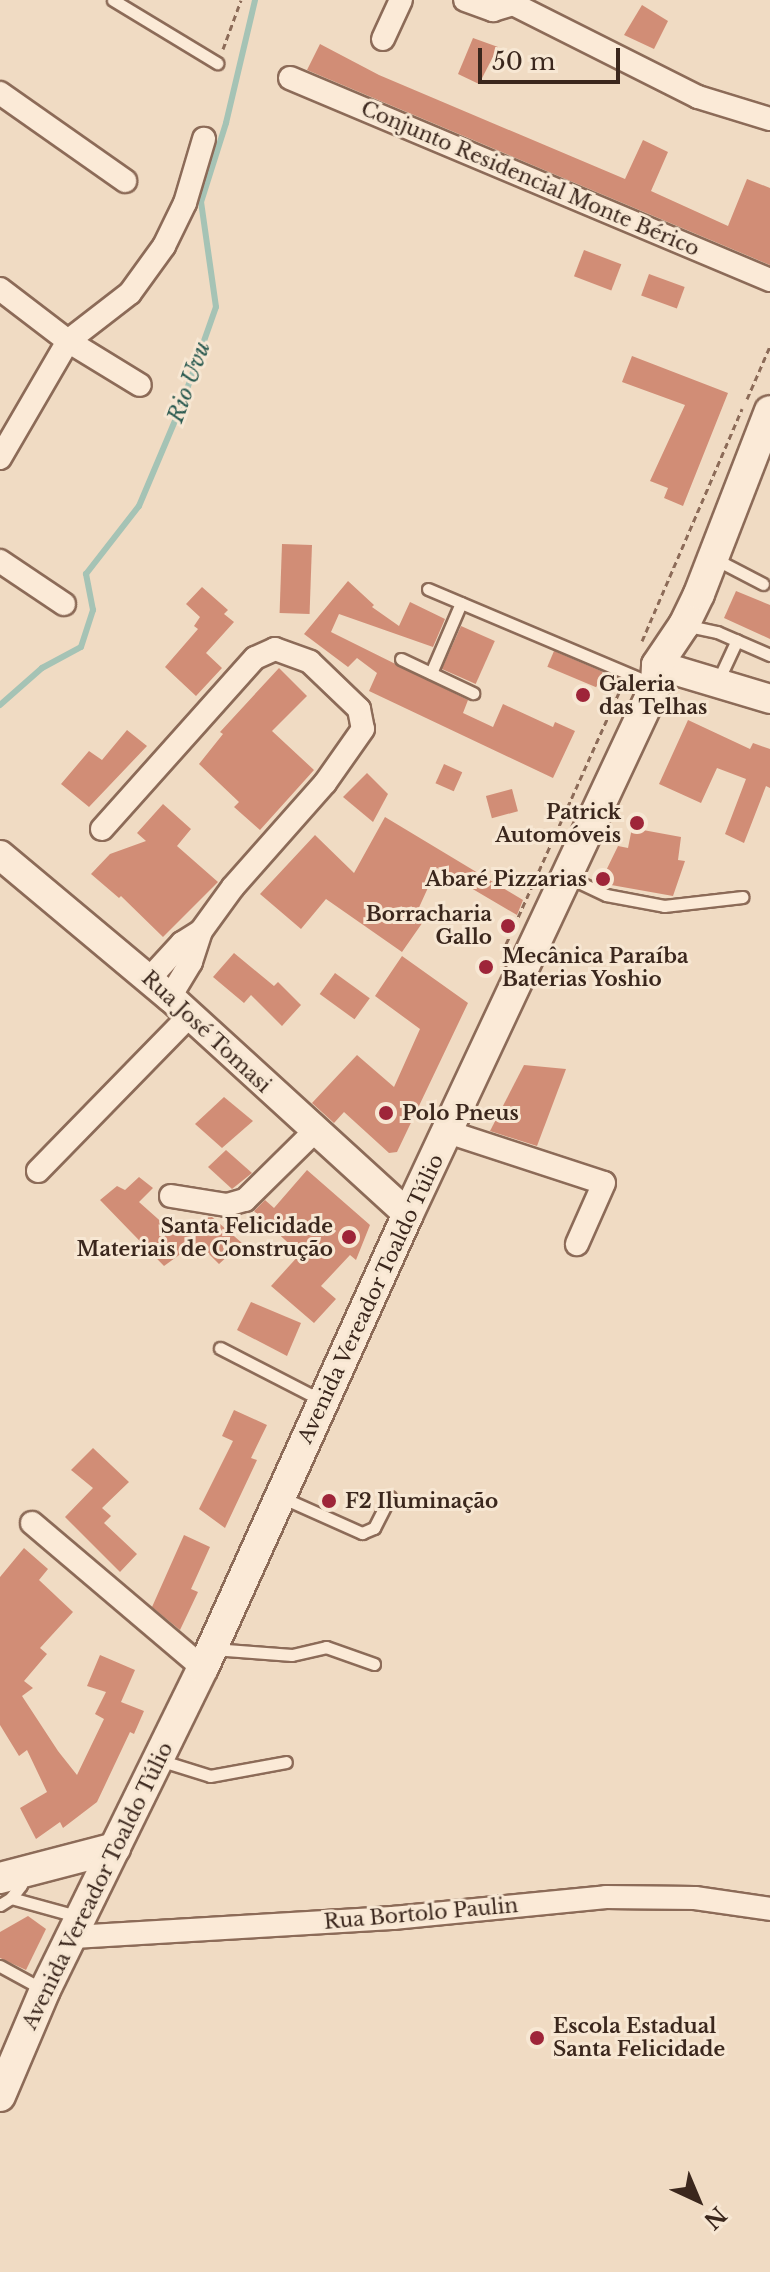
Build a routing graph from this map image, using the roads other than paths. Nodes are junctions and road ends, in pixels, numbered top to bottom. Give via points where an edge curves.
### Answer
1 (113, 0) edge
2 (401, 0) edge
3 (465, 0) edge
4 (383, 39) dead end
5 (217, 63) road end
6 (290, 78) dead end
7 (0, 93) edge
8 (770, 119) edge
9 (204, 139) dead end
10 (125, 181) dead end
11 (770, 280) edge
12 (0, 289) edge
13 (68, 341) junction
14 (140, 385) dead end
15 (770, 411) edge
16 (0, 458) edge
17 (714, 559) junction
18 (0, 561) edge
19 (763, 584) dead end
20 (428, 589) dead end
21 (461, 603) junction
22 (64, 604) dead end
23 (684, 625) junction
24 (737, 640) junction
25 (770, 655) edge
26 (401, 659) dead end
27 (431, 673) junction
28 (656, 675) junction
29 (717, 683) junction
30 (473, 693) dead end
31 (770, 699) edge
32 (102, 829) dead end
33 (0, 855) edge
34 (568, 877) junction
35 (742, 897) dead end
36 (201, 931) junction
37 (149, 979) junction
38 (180, 1006) junction
39 (314, 1132) junction
40 (448, 1132) junction
41 (38, 1171) dead end
42 (171, 1196) dead end
43 (408, 1214) junction
44 (577, 1244) dead end
45 (220, 1348) dead end
46 (324, 1401) junction
47 (281, 1497) junction
48 (390, 1497) dead end
49 (32, 1523) dead end
50 (208, 1659) junction
51 (374, 1664) dead end
52 (159, 1759) junction
53 (286, 1762) dead end
54 (115, 1848) junction
55 (9, 1883) edge
56 (0, 1905) edge
57 (770, 1909) edge
58 (76, 1927) junction
59 (0, 1966) edge
60 (45, 1990) junction
61 (0, 2096) edge

1 - 5 lane
2 - 4 street
3 - 8 street via 493,10 513,4 698,97
6 - 11 street, Conjunto Residencial Monte Bérico
7 - 10 street
9 - 13 street via 185,203 164,246 130,293
12 - 13 street
13 - 14 street
13 - 16 street
15 - 17 main road, Avenida Vereador Toaldo Túlio
17 - 19 lane
17 - 23 main road, Avenida Vereador Toaldo Túlio
18 - 22 street
20 - 21 lane
21 - 27 lane
21 - 28 lane via 628,674
23 - 24 lane
23 - 28 main road, Avenida Vereador Toaldo Túlio
24 - 25 lane
24 - 29 lane
26 - 27 lane
27 - 30 lane
28 - 29 street
28 - 34 main road, Avenida Vereador Toaldo Túlio
29 - 31 street
32 - 36 street via 255,658 275,649 310,662 359,709 363,729 325,783
33 - 37 street, Rua José Tomasi
34 - 35 lane via 606,895 669,907
34 - 40 main road, Avenida Vereador Toaldo Túlio
36 - 37 street via 182,943
36 - 38 street
37 - 38 street, Rua José Tomasi
38 - 39 street, Rua José Tomasi
38 - 41 street
39 - 42 street via 245,1200 227,1205
39 - 43 street, Rua José Tomasi
40 - 43 main road, Avenida Vereador Toaldo Túlio
40 - 44 street via 604,1183
43 - 46 main road, Avenida Vereador Toaldo Túlio
45 - 46 lane
46 - 47 main road, Avenida Vereador Toaldo Túlio
47 - 48 lane via 362,1533 374,1528
47 - 50 main road, Avenida Vereador Toaldo Túlio
49 - 50 street
50 - 51 lane via 292,1655 326,1647
50 - 52 main road, Avenida Vereador Toaldo Túlio
52 - 53 lane via 210,1776
52 - 54 main road, Avenida Vereador Toaldo Túlio
54 - 55 main road
54 - 58 main road, Avenida Vereador Toaldo Túlio
55 - 56 lane
55 - 58 lane
57 - 58 street, Rua Bortolo Paulin via 695,1898 606,1897 393,1918
58 - 60 main road, Avenida Vereador Toaldo Túlio
59 - 60 lane
60 - 61 main road, Avenida Vereador Toaldo Túlio

